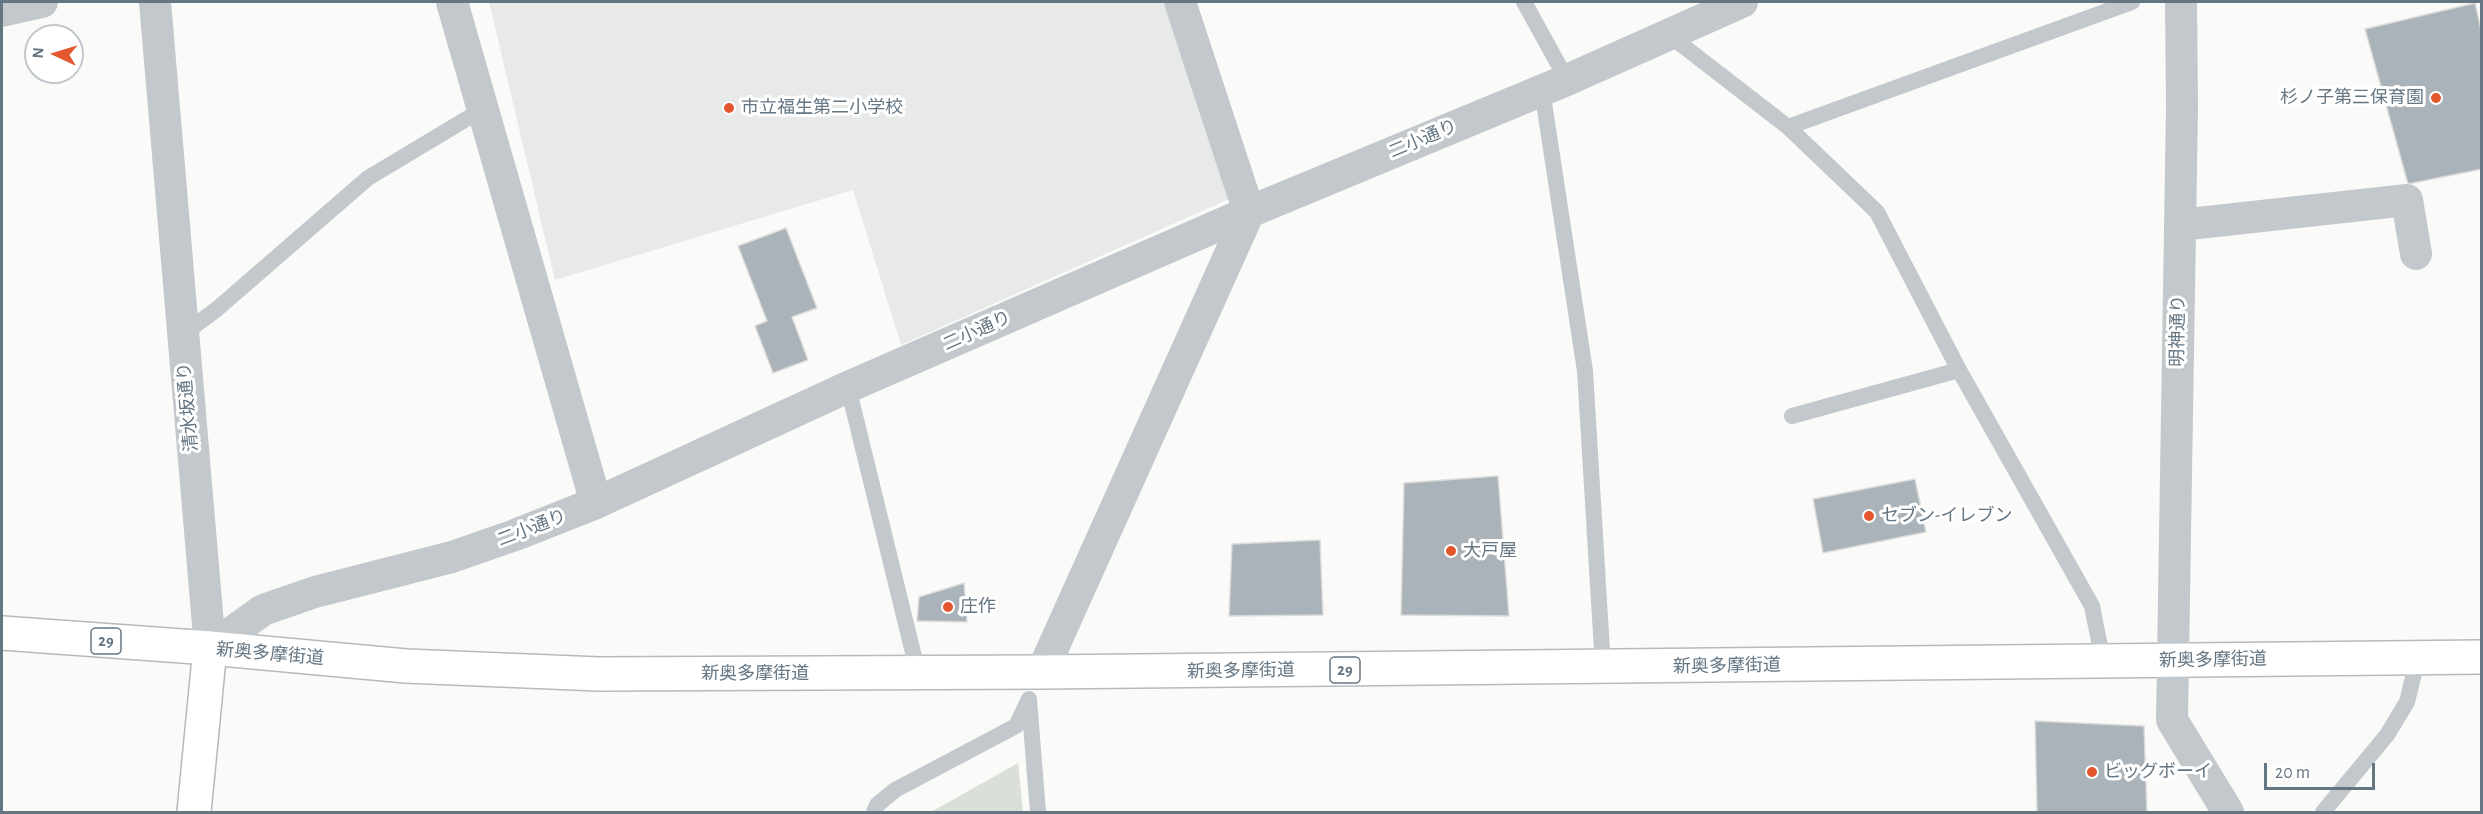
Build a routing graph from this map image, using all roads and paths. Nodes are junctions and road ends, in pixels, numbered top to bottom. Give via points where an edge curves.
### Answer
1 (42, 2) edge
2 (155, 2) edge
3 (452, 2) edge
4 (1180, 2) edge
5 (1524, 2) edge
6 (1740, 2) edge
7 (2132, 2) edge
8 (2181, 2) edge
9 (2, 11) edge
10 (1669, 35) junction
11 (1554, 85) junction
12 (483, 109) junction
13 (1788, 127) junction
14 (1249, 212) junction
15 (2180, 225) junction
16 (2416, 254) dead end
17 (182, 335) junction
18 (1959, 370) junction
19 (848, 387) junction
20 (1792, 416) dead end
21 (596, 503) junction
22 (2, 633) edge
23 (210, 648) junction
24 (2418, 657) junction
25 (2481, 657) edge
26 (2103, 661) junction
27 (2173, 661) junction
28 (1603, 667) junction
29 (918, 673) junction
30 (1036, 686) junction
31 (194, 813) edge
32 (874, 813) edge
33 (1038, 813) edge
34 (2228, 813) edge
35 (2323, 813) edge

1 - 9 street
2 - 17 street, 清水坂通り
3 - 12 street
4 - 14 street
5 - 11 lane
6 - 10 street, 二小通り
7 - 13 lane
8 - 15 street, 明神通り
10 - 11 street, 二小通り
10 - 13 lane
11 - 14 street, 二小通り
11 - 28 lane via 1585,372
12 - 17 lane via 368,178
12 - 21 street
13 - 18 lane via 1877,212
14 - 19 street, 二小通り
14 - 30 street
15 - 16 street via 2408,200
15 - 27 street, 明神通り
17 - 23 street, 清水坂通り
18 - 20 lane
18 - 26 lane via 2092,606
19 - 21 street, 二小通り
19 - 29 lane
21 - 23 street, 二小通り via 452,557 315,592 262,610
22 - 23 main road, 新奥多摩街道 / 29
23 - 29 main road, 新奥多摩街道 / 29 via 406,666 565,673
23 - 31 main road, 清水坂通り
24 - 25 main road, 新奥多摩街道 / 29
24 - 27 main road, 新奥多摩街道 / 29
24 - 35 lane via 2407,702 2387,735
26 - 27 main road, 新奥多摩街道 / 29
26 - 28 main road, 新奥多摩街道 / 29
27 - 34 street, 明神通り via 2172,720
28 - 30 main road, 新奥多摩街道 / 29
29 - 30 main road, 新奥多摩街道 / 29
30 - 32 lane via 1016,726 895,790 877,805
30 - 33 lane

